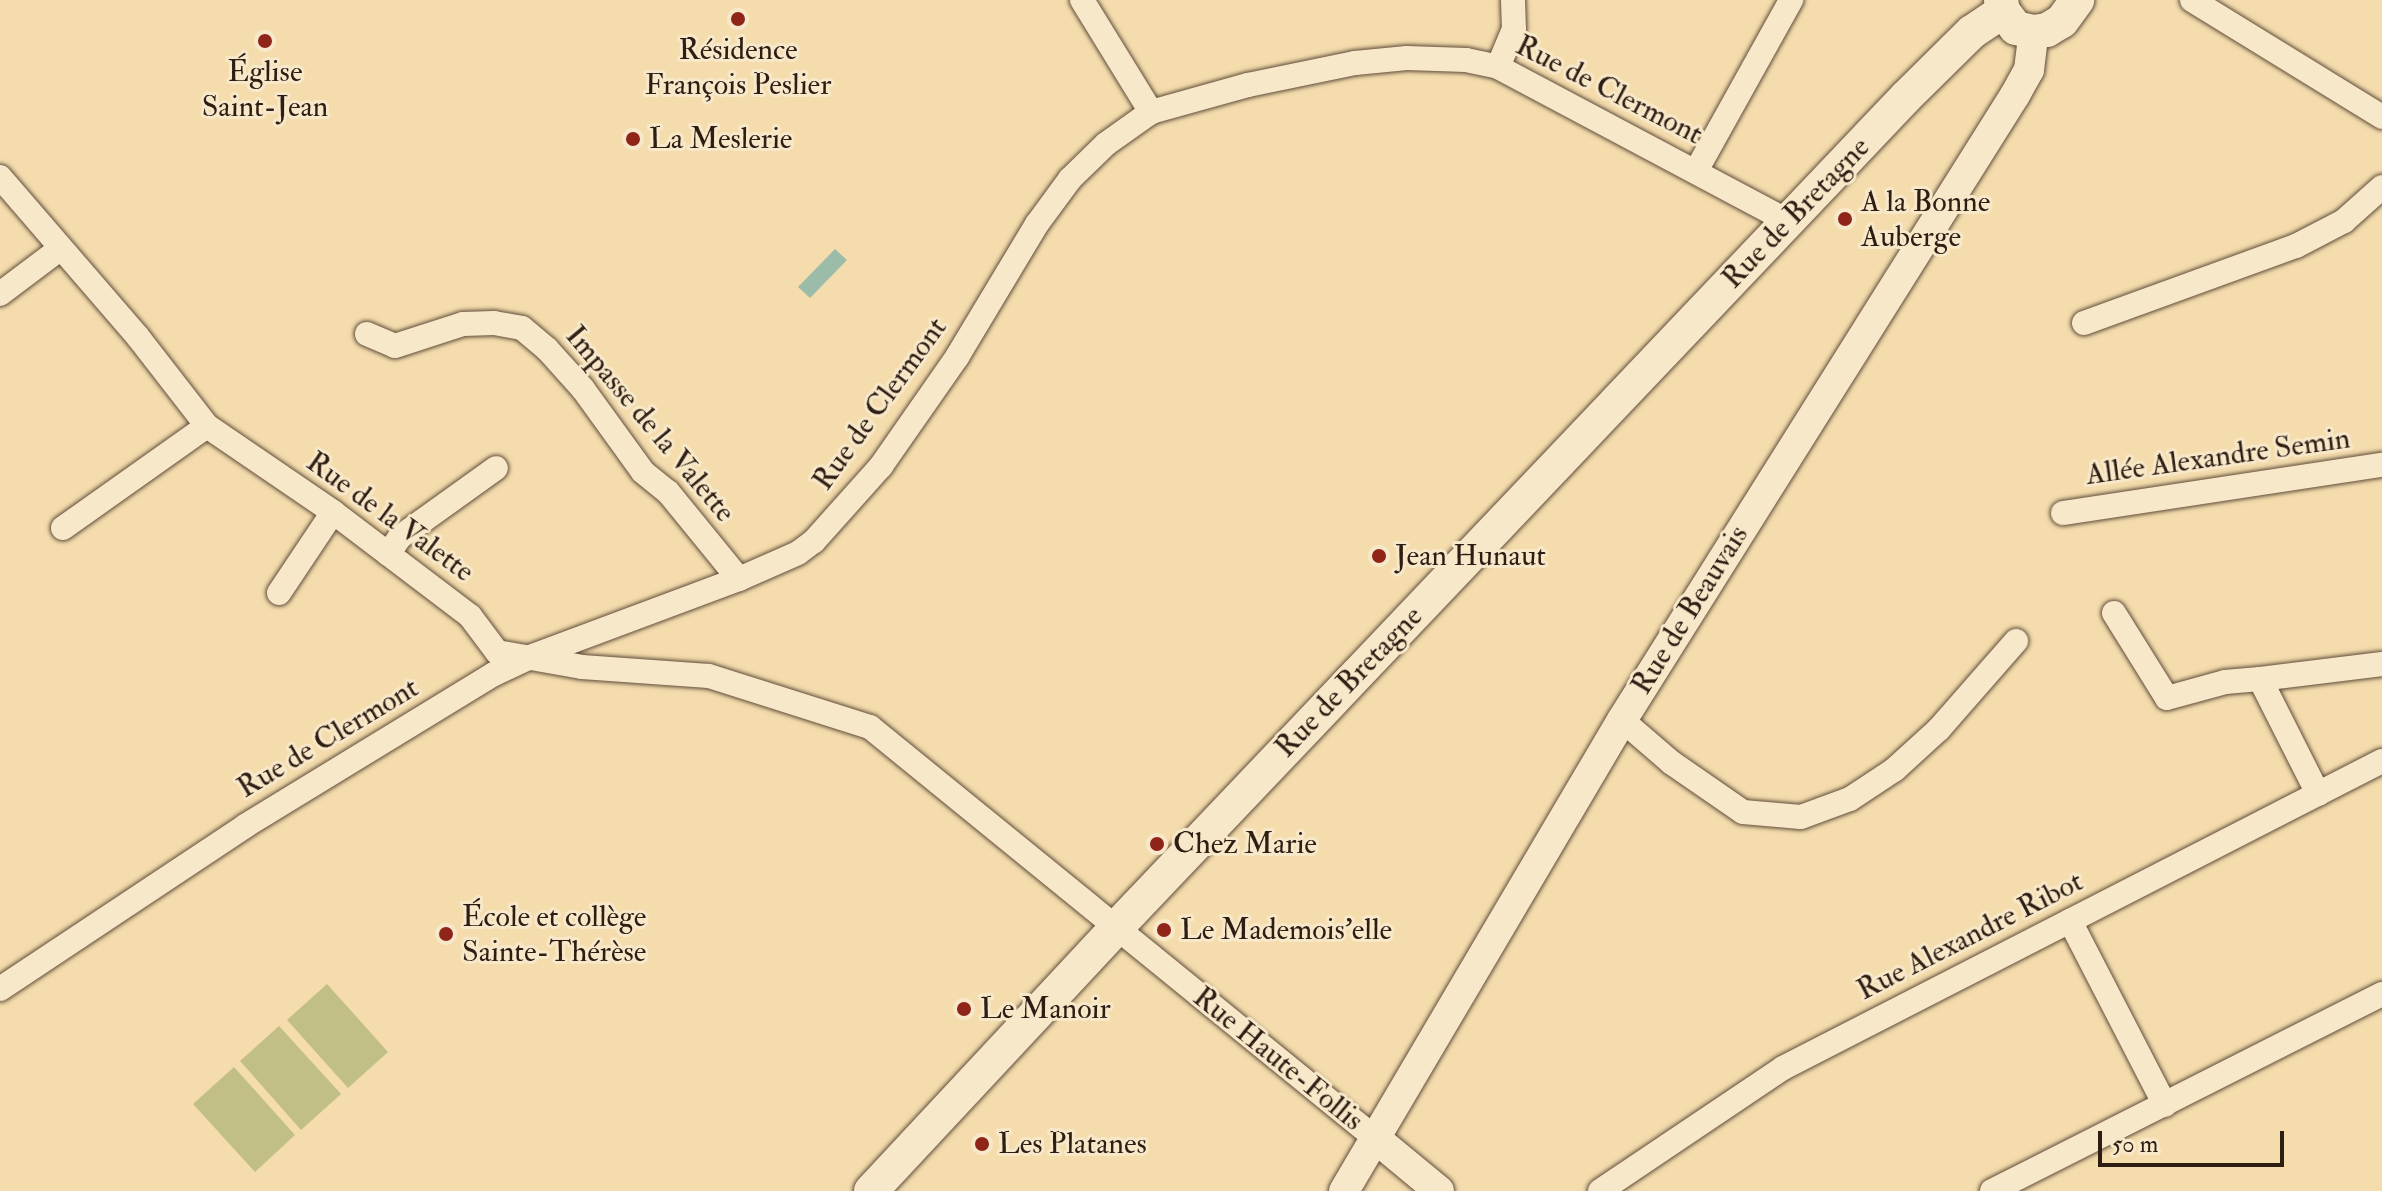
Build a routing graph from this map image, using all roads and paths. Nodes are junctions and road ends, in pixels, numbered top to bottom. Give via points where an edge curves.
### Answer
1 (1513, 0) edge
2 (1791, 0) edge
3 (2077, 0) edge
4 (2192, 0) edge
5 (1083, 1) edge
6 (2002, 6) edge
7 (2034, 32) junction
8 (1498, 67) junction
9 (1151, 112) junction
10 (2382, 117) edge
11 (1696, 171) junction
12 (0, 177) edge
13 (2382, 187) edge
14 (1788, 221) junction
15 (61, 248) junction
16 (0, 294) edge
17 (2084, 323) dead end
18 (367, 334) dead end
19 (207, 426) junction
20 (2382, 465) edge
21 (496, 468) dead end
22 (333, 512) junction
23 (2063, 513) dead end
24 (63, 528) dead end
25 (388, 554) junction
26 (739, 579) junction
27 (279, 593) dead end
28 (2114, 613) dead end
29 (2016, 641) dead end
30 (530, 657) junction
31 (2382, 664) edge
32 (2260, 679) junction
33 (1622, 720) junction
34 (2382, 761) edge
35 (2318, 794) junction
36 (2070, 921) junction
37 (1117, 927) junction
38 (0, 989) edge
39 (2382, 994) edge
40 (2165, 1105) junction
41 (1375, 1138) junction
42 (871, 1191) edge
43 (1344, 1191) edge
44 (1439, 1191) edge
45 (1600, 1191) edge
46 (1992, 1191) edge

1 - 8 street via 1514,29
2 - 11 street
3 - 7 main road via 2062,21
4 - 10 street
5 - 9 street
6 - 7 main road, Rue de Bretagne via 2016,28
6 - 14 main road, Rue de Bretagne
7 - 33 street, Rue de Beauvais via 2029,70 2015,95
8 - 9 street, Rue de Clermont via 1407,58 1355,63
8 - 11 street, Rue de Clermont
9 - 26 street, Rue de Clermont via 1106,144 1070,179 957,357 844,511 798,553
11 - 14 street, Rue de Clermont
12 - 15 street, Rue de la Valette
13 - 17 street via 2344,221 2296,246
14 - 37 main road, Rue de Bretagne
15 - 16 street
15 - 19 street, Rue de la Valette
18 - 26 street, Impasse de la Valette via 395,346 463,324 522,328 583,389 643,472 668,492
19 - 22 street, Rue de la Valette
19 - 24 street
20 - 23 street, Allée Alexandre Semin
21 - 25 street via 400,537
22 - 25 street, Rue de la Valette
22 - 27 street
25 - 30 street, Rue de la Valette via 470,616 497,652
26 - 30 street, Rue de Clermont
28 - 32 street via 2167,698 2225,682
29 - 33 street via 1939,729 1894,770 1850,799 1801,817 1743,812
30 - 37 street, Rue de la Valette via 582,667 709,676 870,727
30 - 38 street, Rue de Clermont via 258,818
31 - 32 street
32 - 35 street
33 - 41 street, Rue de Beauvais
34 - 35 street, Rue Alexandre Ribot
35 - 36 street, Rue Alexandre Ribot
36 - 40 street
36 - 45 street, Rue Alexandre Ribot via 1783,1068
37 - 41 street, Rue Haute-Follis
37 - 42 main road, Rue de Bretagne
39 - 40 street
40 - 46 street
41 - 43 street, Rue de Beauvais
41 - 44 street, Rue Haute-Follis

